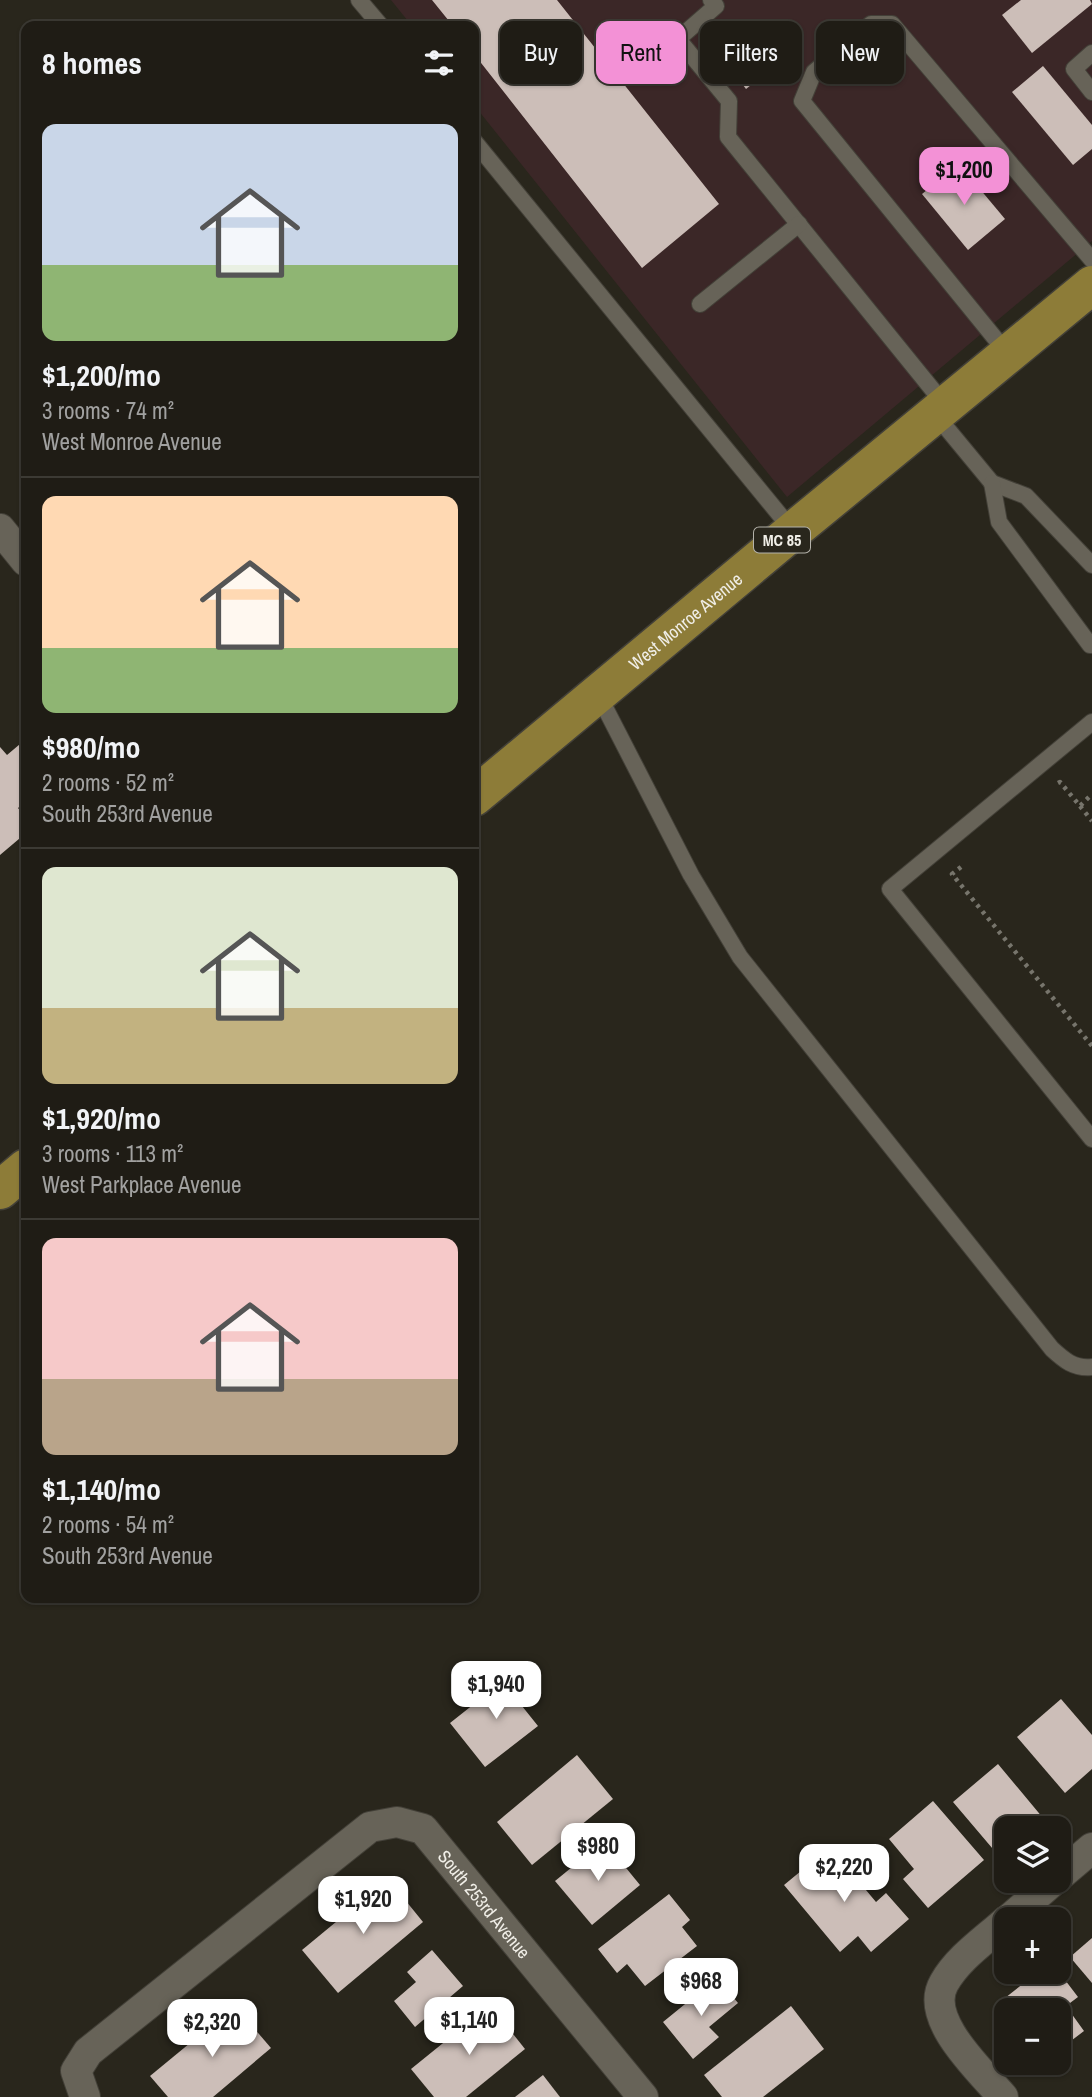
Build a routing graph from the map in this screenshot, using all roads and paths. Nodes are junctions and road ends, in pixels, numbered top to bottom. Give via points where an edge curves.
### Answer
1 (359, 0) edge
2 (711, 0) edge
3 (377, 21) edge
4 (1092, 54) edge
5 (1092, 92) edge
6 (479, 147) edge
7 (799, 224) junction
8 (1092, 260) edge
9 (1092, 285) edge
10 (700, 304) dead end
11 (1007, 353) junction
12 (940, 409) junction
13 (992, 484) junction
14 (0, 528) edge
15 (793, 531) junction
16 (21, 555) edge
17 (1092, 565) edge
18 (1092, 645) edge
19 (597, 694) junction
20 (1092, 722) edge
21 (1050, 790) dead end
22 (479, 793) edge
23 (1092, 794) edge
24 (1080, 806) junction
25 (1092, 821) edge
26 (962, 866) dead end
27 (1092, 1046) edge
28 (1092, 1139) edge
29 (21, 1172) edge
30 (0, 1190) edge
31 (1092, 1367) edge
32 (1092, 1848) edge
33 (1071, 1866) edge
34 (1039, 1893) edge
35 (1023, 1907) edge
36 (994, 1933) edge
37 (80, 2084) edge
38 (643, 2097) edge
39 (1003, 2097) edge

1 - 3 lane
2 - 7 lane via 716,6 678,39 729,101 728,137
4 - 5 lane via 1074,69
6 - 15 lane
7 - 10 lane
7 - 12 lane
8 - 11 lane via 892,24 871,24 814,72 802,101
9 - 11 main road, West Monroe Avenue / MC 85
11 - 12 main road, West Monroe Avenue / MC 85
12 - 13 lane
12 - 15 main road, West Monroe Avenue / MC 85
13 - 17 lane via 1026,496
13 - 18 lane via 999,522
14 - 16 street
15 - 19 main road, West Monroe Avenue / MC 85
19 - 22 main road, West Monroe Avenue / MC 85
19 - 31 lane via 691,875 740,957 1052,1349 1068,1364
20 - 28 lane via 890,889
21 - 24 path via 1060,782
23 - 24 path
24 - 25 path
26 - 27 path via 953,874
29 - 30 main road
32 - 33 street
34 - 35 street
36 - 39 street via 943,1984 939,2009 949,2033
37 - 38 street, South 253rd Avenue via 88,2052 370,1827 397,1822 423,1829

